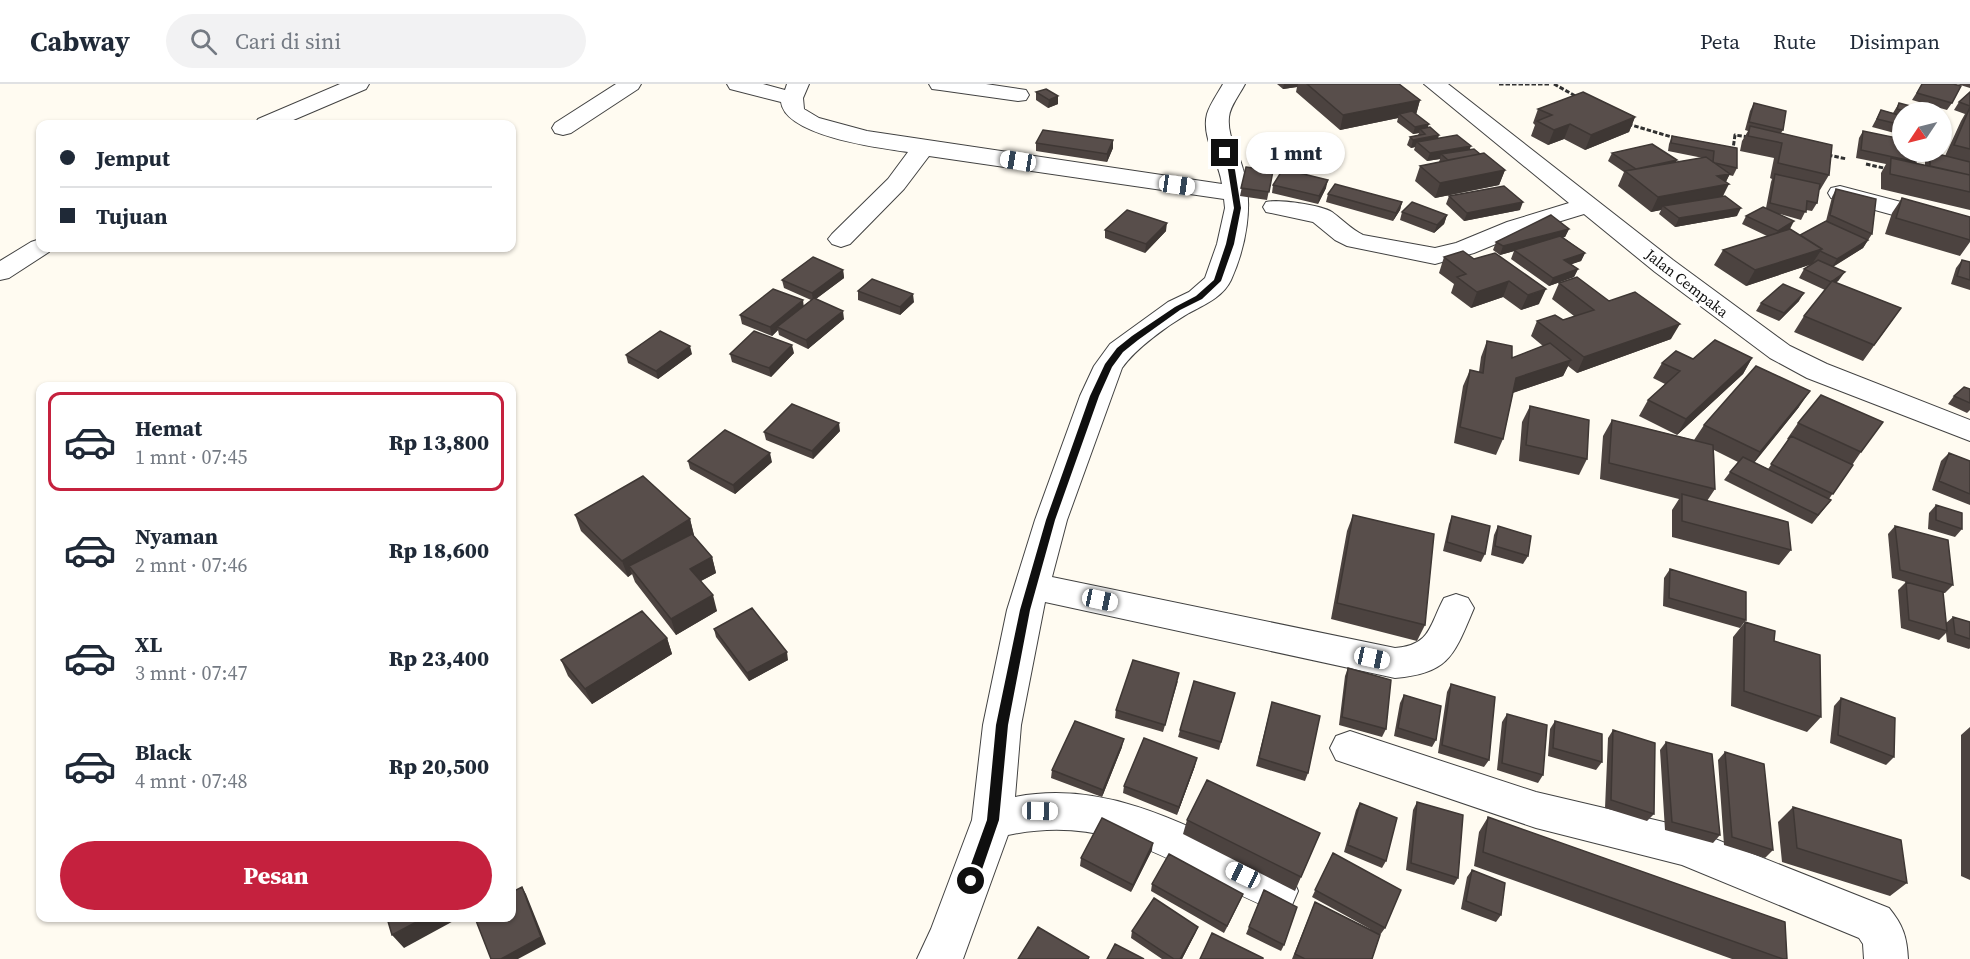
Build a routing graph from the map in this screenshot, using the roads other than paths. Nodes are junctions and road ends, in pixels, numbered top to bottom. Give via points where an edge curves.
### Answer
1 (357, 84) edge
2 (630, 84) edge
3 (738, 84) edge
4 (940, 84) edge
5 (1234, 84) edge
6 (1435, 84) edge
7 (795, 91) edge
8 (1018, 95) dead end
9 (275, 120) edge
10 (563, 128) dead end
11 (924, 147) junction
12 (1236, 193) junction
13 (1840, 193) edge
14 (1588, 205) junction
15 (1275, 207) dead end
16 (1970, 228) edge
17 (841, 239) dead end
18 (36, 250) edge
19 (0, 272) edge
20 (1970, 431) edge
21 (1032, 586) junction
22 (1456, 608) dead end
23 (1350, 748) dead end
24 (993, 820) junction
25 (1277, 891) dead end
26 (939, 959) edge
27 (1886, 959) edge

1 - 9 street
2 - 10 street
3 - 7 street
4 - 8 street
5 - 12 street via 1218,114 1218,135
6 - 14 street, Jalan Cempaka
7 - 11 street via 792,107 806,121 855,136
11 - 12 street
11 - 17 street via 896,183
12 - 21 street via 1230,244 1217,281 1199,298 1135,338 1108,366 1051,520
13 - 16 street
14 - 15 street via 1435,256 1356,241 1321,216
14 - 20 street, Jalan Cempaka via 1780,352 1817,371
18 - 19 street
21 - 22 street via 1395,663 1428,658 1438,647
21 - 24 street via 1002,725
23 - 27 street via 1536,810 1685,846 1741,867 1874,923 1885,937
24 - 25 street via 1040,811 1121,819
24 - 26 street via 949,942

